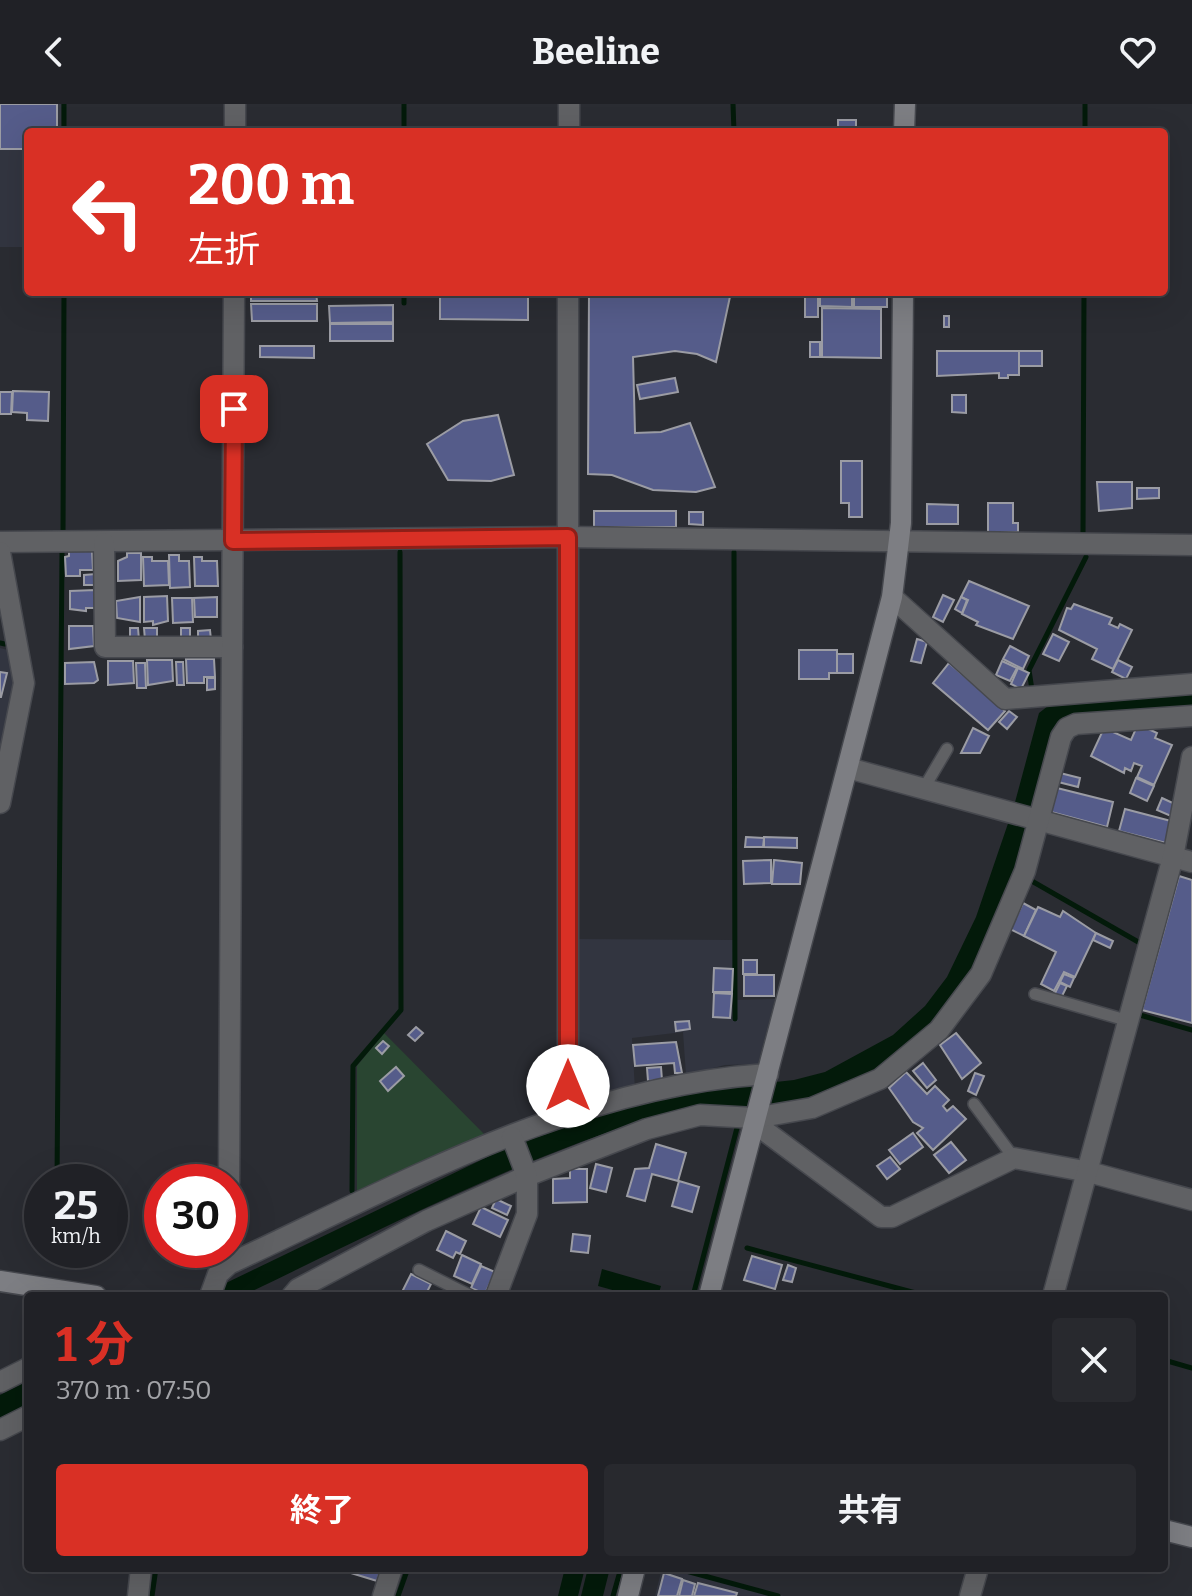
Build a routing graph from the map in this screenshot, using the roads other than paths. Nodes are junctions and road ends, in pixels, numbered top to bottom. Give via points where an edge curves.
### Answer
1 (235, 104) edge
2 (569, 104) edge
3 (905, 104) edge
4 (235, 128) edge
5 (569, 128) edge
6 (904, 128) edge
7 (234, 296) edge
8 (568, 296) edge
9 (903, 296) edge
10 (568, 537) junction
11 (233, 541) junction
12 (0, 542) edge
13 (104, 543) junction
14 (899, 544) junction
15 (1192, 545) edge
16 (0, 552) edge
17 (892, 597) junction
18 (232, 647) junction
19 (1192, 684) edge
20 (1192, 716) edge
21 (947, 749) dead end
22 (1192, 757) edge
23 (848, 768) junction
24 (2, 777) edge
25 (924, 788) junction
26 (0, 803) edge
27 (1040, 819) junction
28 (1183, 859) edge
29 (1035, 994) dead end
30 (1129, 1021) junction
31 (767, 1077) junction
32 (974, 1104) dead end
33 (756, 1116) junction
34 (568, 1117) junction
35 (513, 1140) junction
36 (1014, 1158) junction
37 (229, 1164) edge
38 (525, 1172) junction
39 (1089, 1172) junction
40 (1192, 1200) edge
41 (248, 1249) edge
42 (222, 1268) edge
43 (419, 1270) dead end
44 (0, 1281) edge
45 (70, 1292) edge
46 (212, 1292) edge
47 (295, 1292) edge
48 (463, 1292) edge
49 (498, 1292) edge
50 (710, 1292) edge
51 (1054, 1292) edge
52 (24, 1370) edge
53 (0, 1382) edge
54 (24, 1418) edge
55 (0, 1430) edge
56 (1168, 1531) edge
57 (1192, 1537) edge
58 (141, 1572) edge
59 (391, 1572) edge
60 (634, 1572) edge
61 (977, 1572) edge
62 (138, 1596) edge
63 (383, 1596) edge
64 (628, 1596) edge
65 (970, 1596) edge

1 - 4 street
2 - 5 street
3 - 6 street
7 - 11 street
8 - 10 street
9 - 14 street
10 - 11 street
10 - 14 street
10 - 34 street
11 - 13 street
11 - 18 street
12 - 13 street
13 - 18 street via 105,647
14 - 15 street
14 - 17 street
16 - 24 street via 24,683
17 - 19 street via 1005,699
17 - 23 street
18 - 37 street
20 - 27 street via 1067,728
21 - 25 lane
22 - 28 street
23 - 25 street
23 - 31 street
24 - 26 street
25 - 27 street
27 - 28 street
27 - 33 street via 1001,934 963,1002 939,1030 880,1079 848,1095 812,1108
28 - 30 street
29 - 30 lane
30 - 39 street
31 - 33 street
31 - 34 street via 725,1076 646,1092
32 - 36 lane
33 - 36 street via 881,1217 892,1217
33 - 38 street via 687,1118
33 - 50 street
34 - 35 street
35 - 38 street
35 - 41 street
36 - 39 street
38 - 47 street
38 - 49 street via 527,1214
39 - 40 street
39 - 51 street
42 - 46 street
43 - 48 lane
44 - 45 street
52 - 53 street
54 - 55 street
56 - 57 street
58 - 62 street
59 - 63 street
60 - 64 street
61 - 65 street

